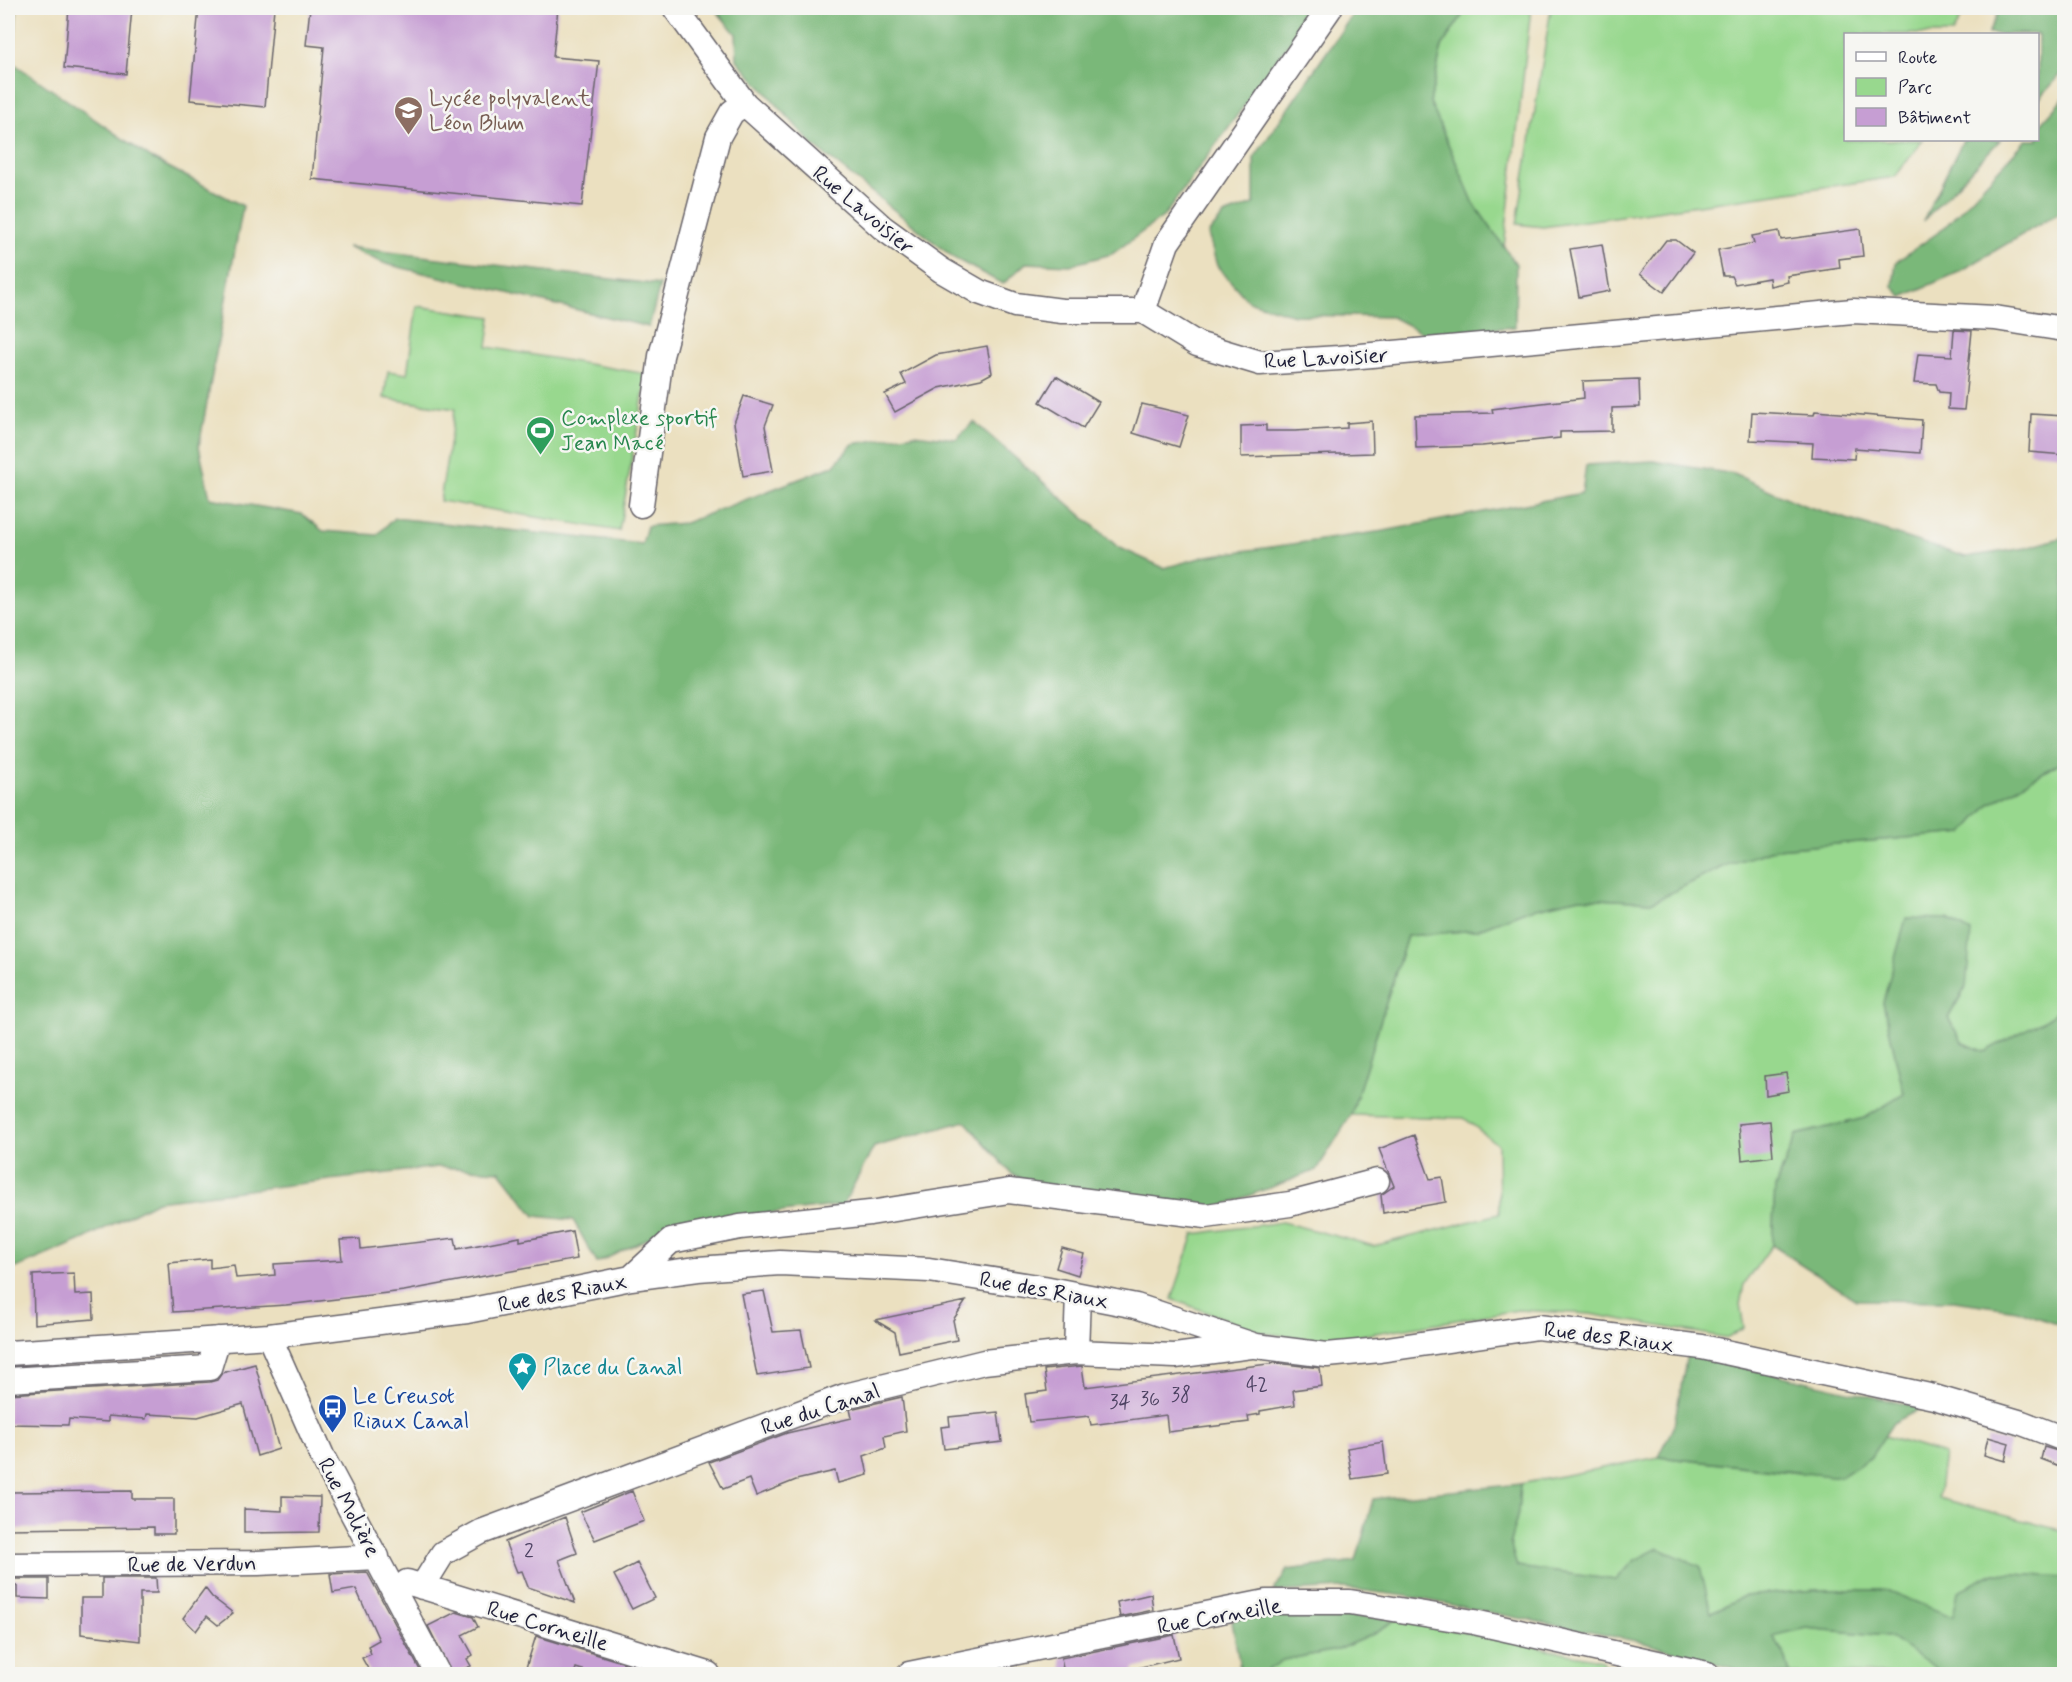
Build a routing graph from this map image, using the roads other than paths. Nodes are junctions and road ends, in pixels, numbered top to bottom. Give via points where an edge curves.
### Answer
1 (675, 8) edge
2 (1330, 8) edge
3 (745, 104) junction
4 (1143, 312) junction
5 (2064, 329) edge
6 (641, 505) dead end
7 (1377, 1181) dead end
8 (630, 1278) junction
9 (1078, 1295) junction
10 (269, 1336) junction
11 (218, 1339) junction
12 (1256, 1346) junction
13 (1076, 1352) junction
14 (8, 1353) edge
15 (8, 1380) edge
16 (2064, 1439) edge
17 (8, 1564) edge
18 (382, 1567) junction
19 (422, 1587) junction
20 (438, 1674) edge
21 (708, 1674) edge
22 (909, 1674) edge
23 (1707, 1674) edge

1 - 3 street, Rue Lavoisier
2 - 4 street via 1167,243
3 - 4 street, Rue Lavoisier via 883,228 979,292 1015,305 1038,308
3 - 6 street via 732,112 718,137 712,159 662,356
4 - 5 street, Rue Lavoisier via 1197,344 1260,363 1853,311 1995,318
7 - 8 street via 1290,1204 1206,1216 1009,1191 870,1213 740,1227 671,1241
8 - 9 street, Rue des Riaux via 780,1263 929,1270
8 - 10 street, Rue des Riaux via 466,1311
9 - 12 street, Rue des Riaux via 1136,1306
9 - 13 street
10 - 11 street, Rue des Riaux
10 - 18 street, Rue Molière via 323,1458
11 - 14 street, Rue des Riaux
11 - 15 street via 209,1368
12 - 13 street, Rue du Canal via 1175,1356
12 - 16 street, Rue des Riaux via 1327,1355 1538,1327 1590,1332 1702,1347 1934,1397
13 - 19 street, Rue du Canal via 984,1362 845,1396 481,1532 443,1554
17 - 18 street, Rue de Verdun via 258,1563
18 - 19 street, Rue Corneille
18 - 20 street, Rue Molière
19 - 21 street, Rue Corneille
22 - 23 street, Rue Corneille via 1266,1602 1350,1602 1474,1622

